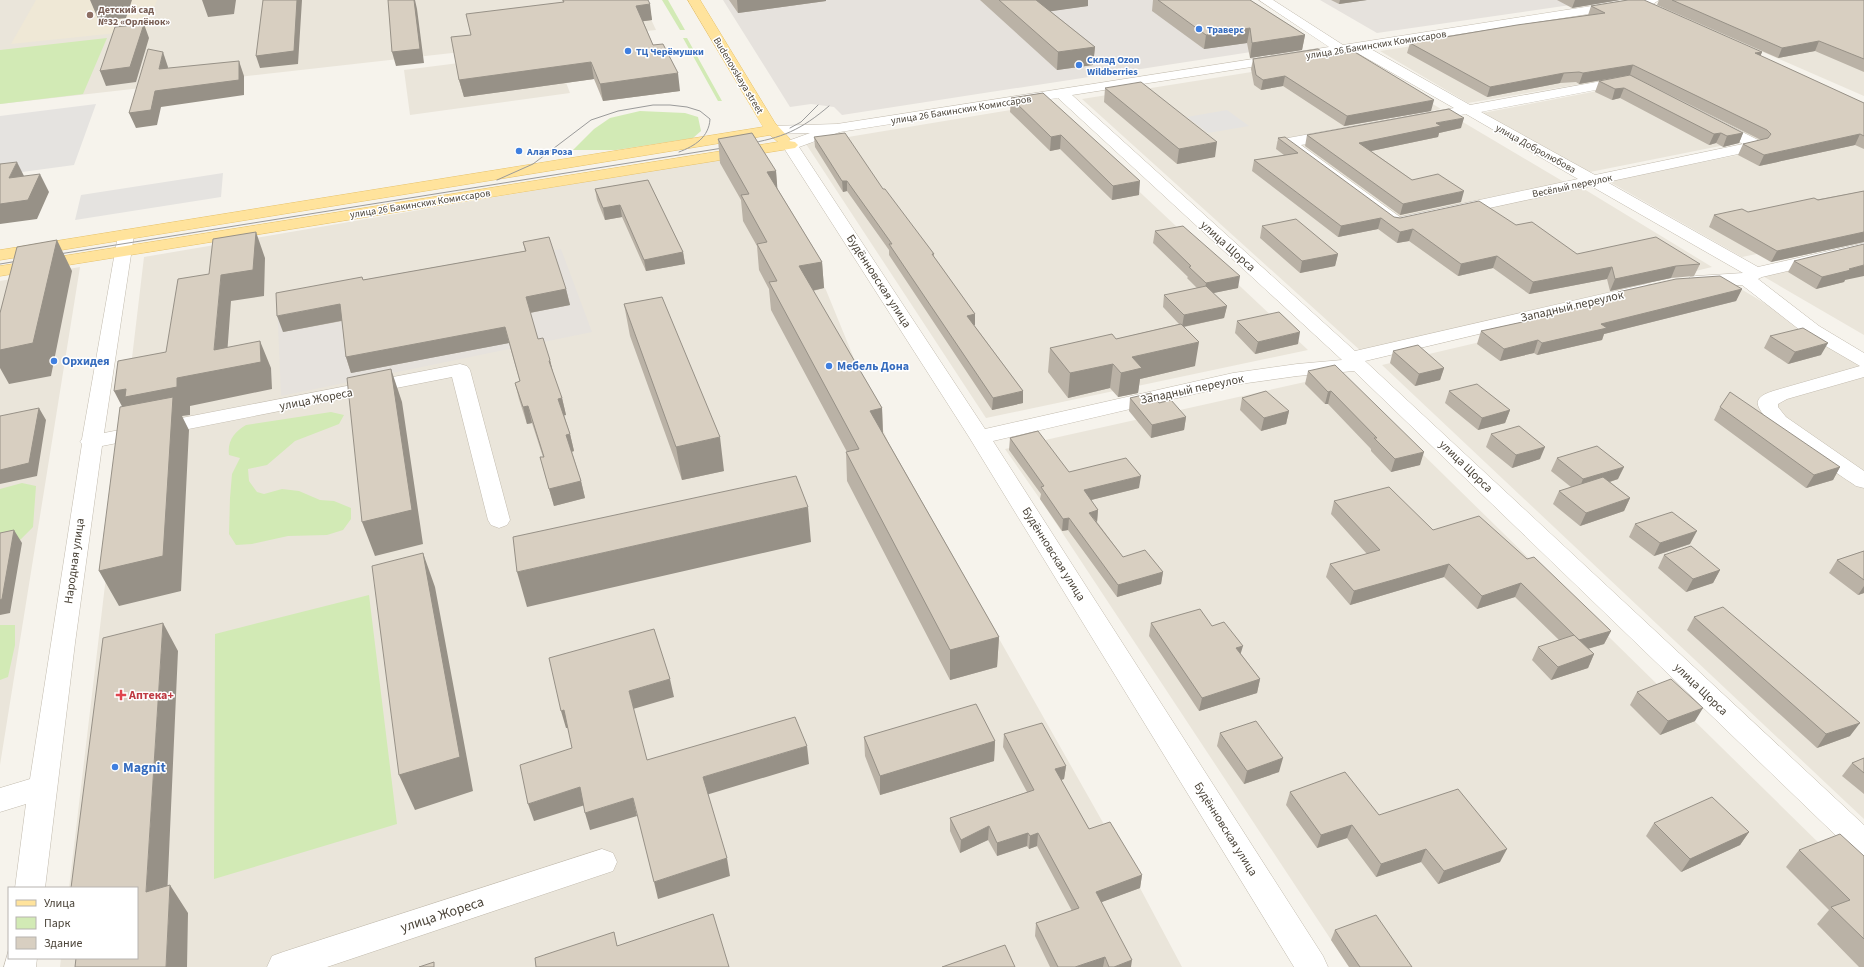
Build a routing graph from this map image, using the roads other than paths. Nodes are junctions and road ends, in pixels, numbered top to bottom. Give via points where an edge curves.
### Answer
1 (694, 0) edge
2 (1265, 0) edge
3 (1646, 3) edge
4 (1357, 47) junction
5 (1341, 49) junction
6 (1062, 94) junction
7 (1467, 109) junction
8 (837, 128) junction
9 (772, 130) junction
10 (790, 144) junction
11 (1594, 180) junction
12 (124, 243) junction
13 (1864, 248) edge
14 (0, 255) edge
15 (0, 271) edge
16 (1751, 276) junction
17 (1355, 361) junction
18 (1864, 361) edge
19 (1864, 371) edge
20 (980, 437) junction
21 (91, 442) junction
22 (1864, 481) edge
23 (500, 520) dead end
24 (42, 787) junction
25 (0, 800) edge
26 (1864, 844) edge
27 (602, 862) dead end
28 (30, 887) edge
29 (283, 967) edge
30 (1312, 967) edge

1 - 9 main road, Budenovskaya street
2 - 5 street
3 - 4 street, улица 26 Бакинских Комиссаров
4 - 5 street, улица 26 Бакинских Комиссаров
4 - 7 street, улица Добролюбова
5 - 6 street, улица 26 Бакинских Комиссаров
6 - 8 street, улица 26 Бакинских Комиссаров
6 - 17 street, улица Щорса
7 - 11 street, улица Добролюбова
7 - 11 street, Весёлый переулок via 1629,80 1757,145
7 - 11 street, Весёлый переулок via 1288,143 1397,223
8 - 9 street, улица 26 Бакинских Комиссаров
8 - 10 street, улица 26 Бакинских Комиссаров
9 - 10 main road, Budenovskaya street
9 - 12 main road, улица 26 Бакинских Комиссаров
10 - 12 main road, улица 26 Бакинских Комиссаров
10 - 20 street, Будённовская улица
11 - 16 street, улица Добролюбова
12 - 14 main road, улица 26 Бакинских Комиссаров
12 - 15 main road, улица 26 Бакинских Комиссаров
12 - 21 street, Народная улица
13 - 16 street, Западный переулок
16 - 17 street, Западный переулок via 1671,284
16 - 18 street, улица Добролюбова via 1812,330
17 - 20 street, Западный переулок via 1232,379
17 - 26 street, улица Щорса
19 - 22 street via 1780,395 1768,401 1768,408 1779,421
20 - 30 street, Будённовская улица
21 - 23 street, улица Жореса via 460,370
21 - 24 street, Народная улица
24 - 25 street
24 - 28 street, Народная улица
27 - 29 street, улица Жореса

